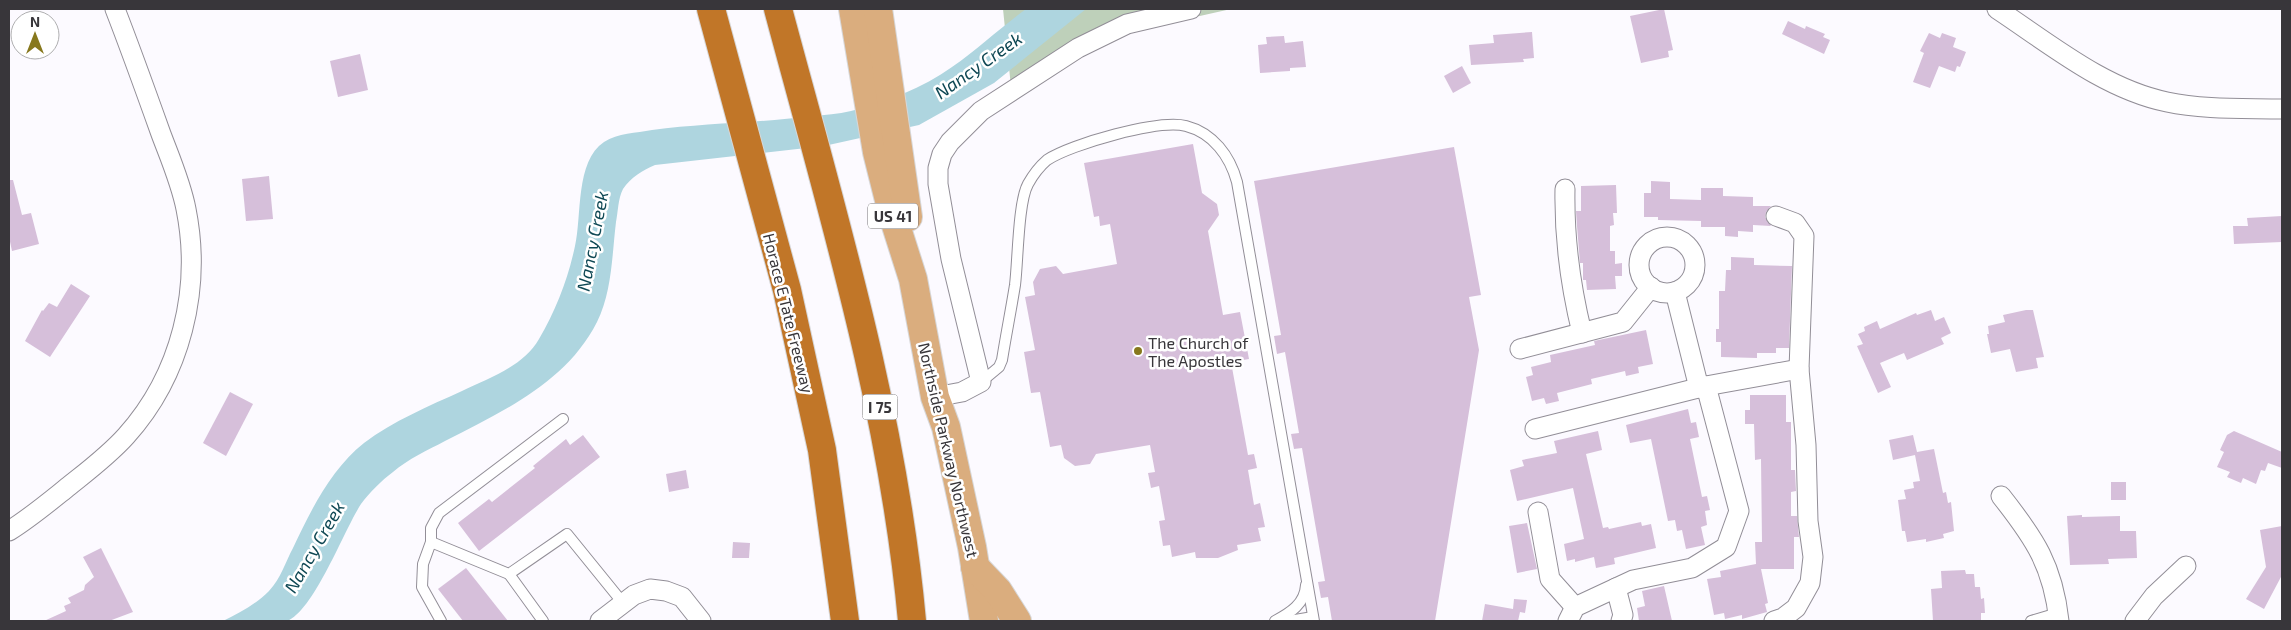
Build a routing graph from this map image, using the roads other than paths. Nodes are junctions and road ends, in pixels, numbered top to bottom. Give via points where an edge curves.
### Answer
1 (115, 9) edge
2 (852, 9) edge
3 (878, 9) edge
4 (1191, 9) edge
5 (1997, 9) edge
6 (713, 16) edge
7 (781, 19) edge
8 (876, 81) junction
9 (2282, 109) edge
10 (1565, 189) dead end
11 (1776, 216) dead end
12 (1651, 288) junction
13 (1675, 292) junction
14 (1582, 333) junction
15 (1520, 349) dead end
16 (1800, 369) junction
17 (981, 382) junction
18 (1703, 387) junction
19 (935, 397) junction
20 (563, 419) dead end
21 (1535, 429) dead end
22 (2001, 496) dead end
23 (1538, 512) dead end
24 (9, 531) edge
25 (431, 542) junction
26 (2186, 566) dead end
27 (975, 567) junction
28 (509, 574) junction
29 (1306, 577) junction
30 (1616, 588) junction
31 (623, 604) junction
32 (842, 614) edge
33 (1571, 614) edge
34 (2059, 617) edge
35 (1313, 619) edge
36 (441, 621) edge
37 (543, 621) edge
38 (600, 621) edge
39 (701, 621) edge
40 (912, 621) edge
41 (984, 621) edge
42 (1017, 621) edge
43 (1275, 621) edge
44 (1288, 621) edge
45 (1622, 621) edge
46 (1774, 621) edge
47 (2030, 621) edge
48 (2135, 621) edge

1 - 24 street via 186,209 191,273 183,329 158,392 126,436 104,458
2 - 8 main road, Northside Parkway Northwest / US 41
3 - 8 main road, Northside Parkway Northwest / US 41
4 - 17 street via 1128,24 1078,48 981,111 942,154 938,184 951,259
5 - 9 street via 2100,77 2134,93 2198,106
6 - 32 highway, Horace E Tate Freeway via 787,290 822,450
7 - 40 highway, I 75 via 863,329 897,498
8 - 19 main road, Northside Parkway Northwest / US 41 via 888,150 908,213 913,279
10 - 14 street via 1564,226 1571,286
11 - 16 street via 1795,223 1804,236
12 - 13 street
12 - 13 street via 1640,273 1642,252 1652,241 1673,237 1691,250 1695,264 1688,284
12 - 14 street via 1623,322
13 - 18 street
14 - 15 street
16 - 18 street
16 - 46 street via 1813,558 1810,583 1796,608
17 - 19 street via 962,392
17 - 29 lane via 999,367 1002,360 1015,285 1024,195 1046,162 1055,155 1115,134 1176,125 1196,130 1214,140 1228,159 1237,182
18 - 21 street
18 - 30 street via 1739,511 1726,547 1692,568 1633,580
19 - 27 main road, Northside Parkway Northwest / US 41 via 946,427
20 - 25 lane via 439,513 431,528
22 - 34 street via 2045,559
23 - 33 street via 1550,579
25 - 28 lane
25 - 36 lane via 423,564 422,587
26 - 48 street via 2154,596
27 - 41 main road, Northside Parkway Northwest / US 41
27 - 42 main road via 998,591
28 - 31 lane via 567,534
28 - 37 lane
29 - 35 lane
29 - 43 lane via 1306,589 1300,604
30 - 33 street
30 - 45 street
31 - 38 street
31 - 39 street via 634,595 650,590 666,591 682,597
34 - 47 lane
35 - 44 lane

